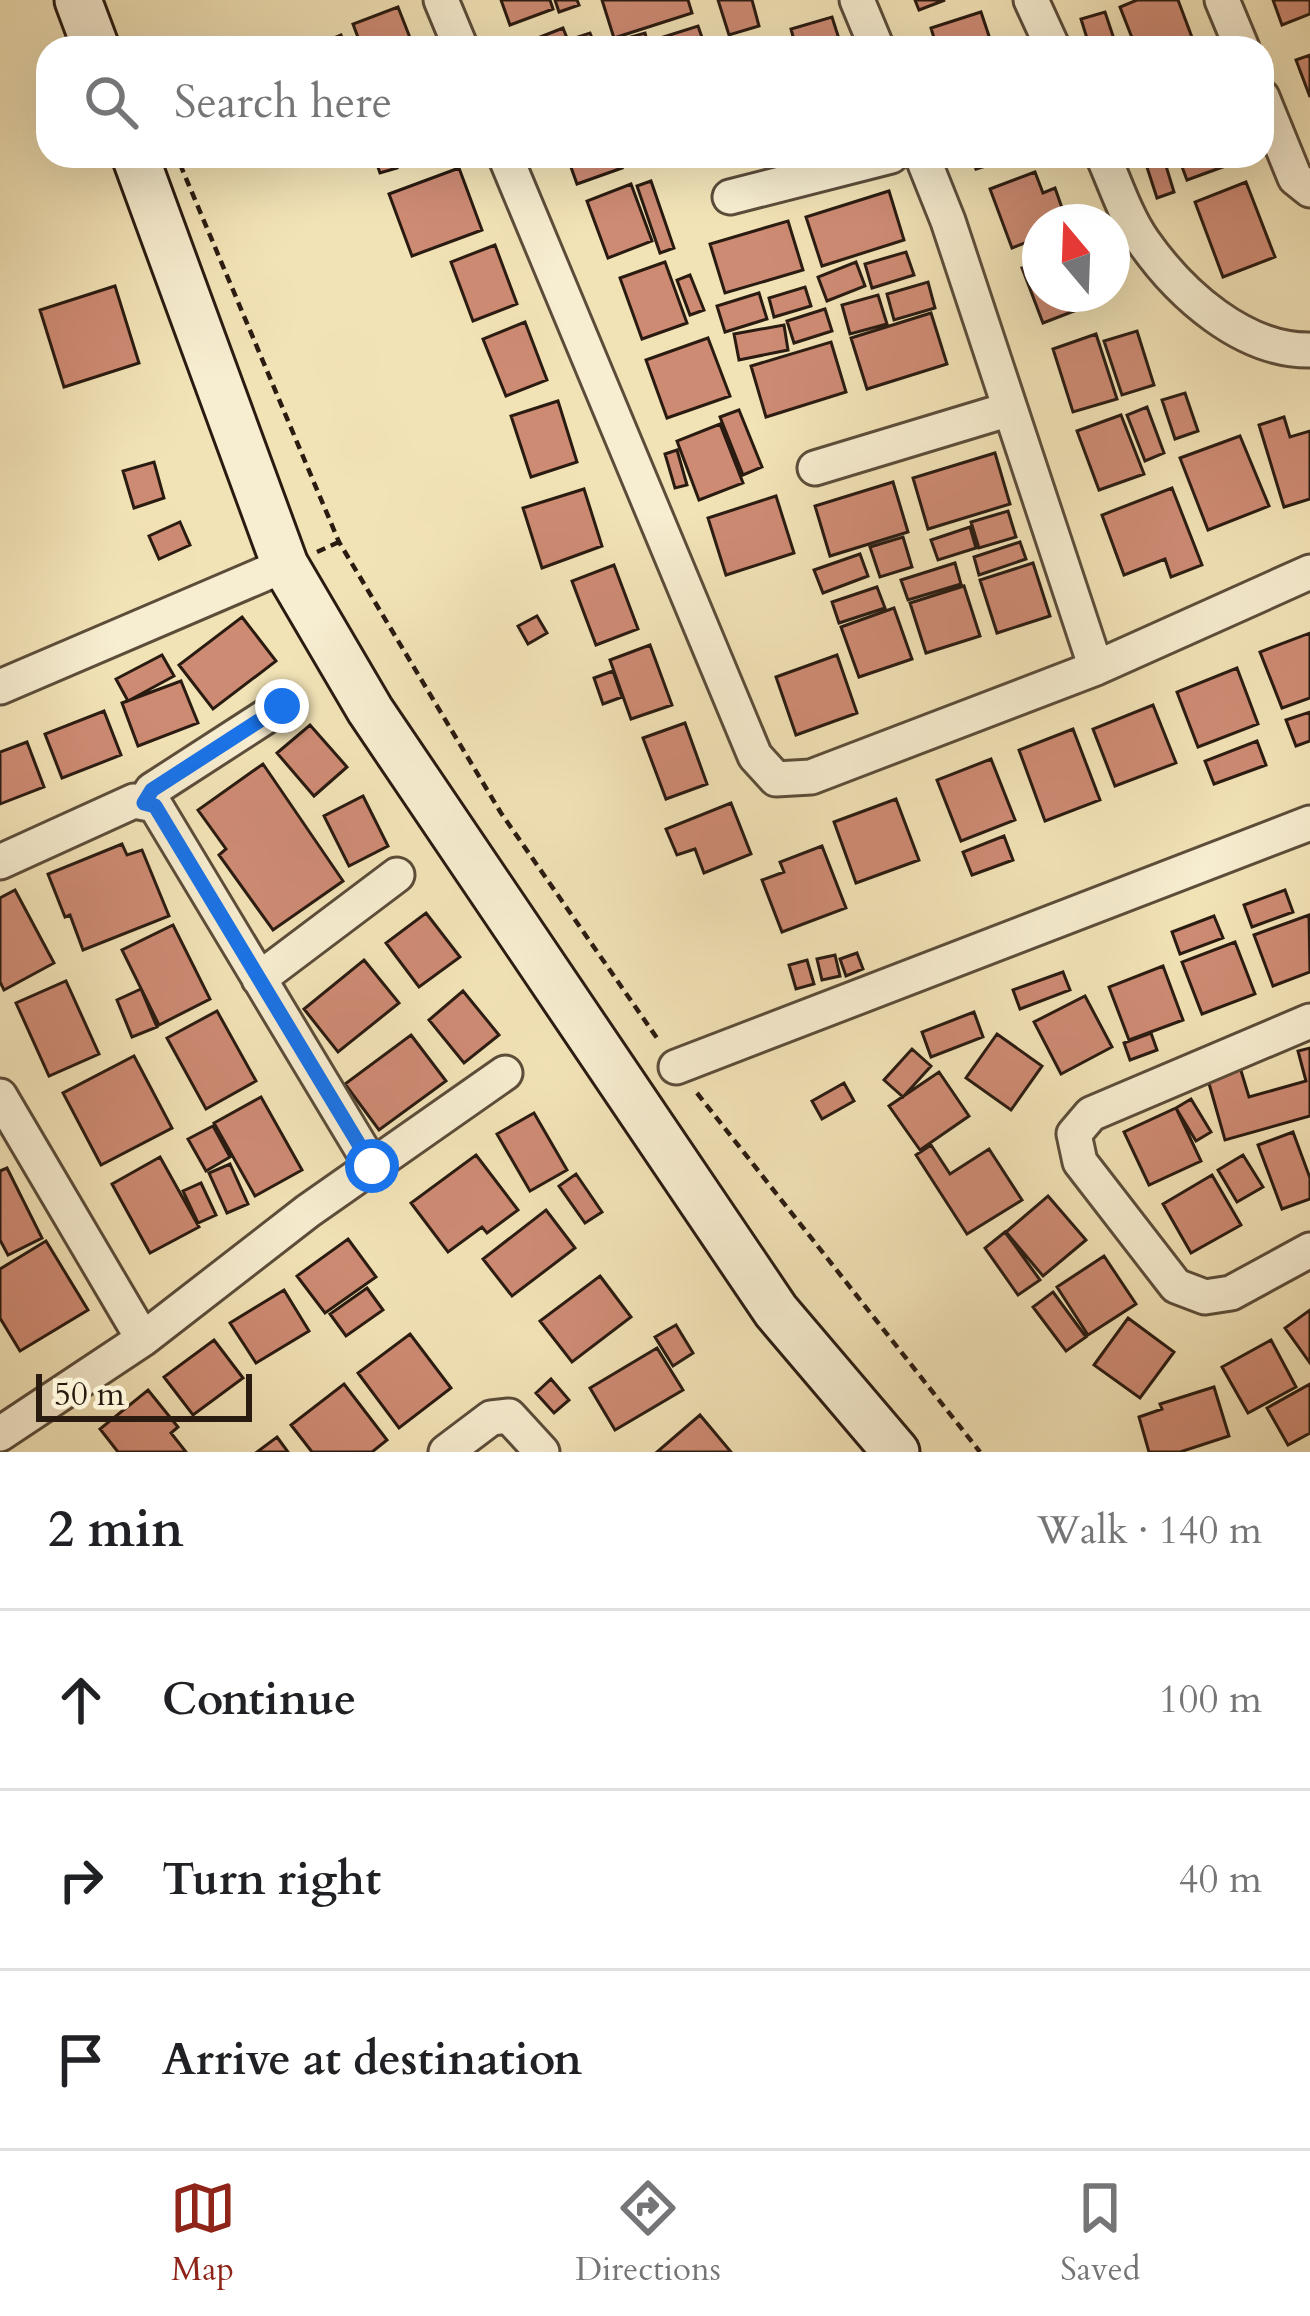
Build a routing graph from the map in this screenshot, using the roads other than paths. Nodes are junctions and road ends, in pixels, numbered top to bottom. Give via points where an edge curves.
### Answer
1 (78, 0) edge
2 (441, 0) edge
3 (857, 0) edge
4 (1031, 0) edge
5 (1222, 0) edge
6 (92, 36) edge
7 (455, 36) edge
8 (872, 36) edge
9 (1048, 36) edge
10 (1237, 36) edge
11 (1274, 126) edge
12 (138, 168) edge
13 (511, 168) edge
14 (844, 168) edge
15 (927, 168) edge
16 (1108, 168) edge
17 (1310, 190) edge
18 (730, 197) dead end
19 (1310, 350) edge
20 (1010, 409) junction
21 (815, 468) dead end
22 (285, 565) junction
23 (1310, 572) edge
24 (1096, 668) junction
25 (0, 687) edge
26 (282, 706) dead end
27 (144, 803) junction
28 (1310, 823) edge
29 (0, 862) edge
30 (397, 875) dead end
31 (259, 979) junction
32 (1310, 1021) edge
33 (676, 1067) road end
34 (506, 1072) dead end
35 (2, 1108) edge
36 (372, 1166) junction
37 (1310, 1250) edge
38 (143, 1339) junction
39 (0, 1434) edge
40 (446, 1452) edge
41 (542, 1452) edge
42 (896, 1452) edge

1 - 6 street
2 - 7 street
3 - 8 street
4 - 9 street
5 - 10 street
11 - 17 street via 1295,178
12 - 22 street
13 - 24 street via 755,756 776,779 811,777
14 - 18 street
15 - 20 street
16 - 19 street via 1142,240 1217,321 1287,351
20 - 21 street
20 - 24 street
22 - 25 street
22 - 42 street via 370,710 776,1311
23 - 24 street
26 - 27 street via 152,790
27 - 29 street
27 - 31 street via 155,806
28 - 33 street
30 - 31 street
31 - 36 street
32 - 37 street via 1091,1114 1074,1134 1080,1162 1176,1286 1204,1297 1231,1293
34 - 36 street
35 - 38 street
36 - 38 street
38 - 39 street
40 - 41 street via 491,1418 509,1417

